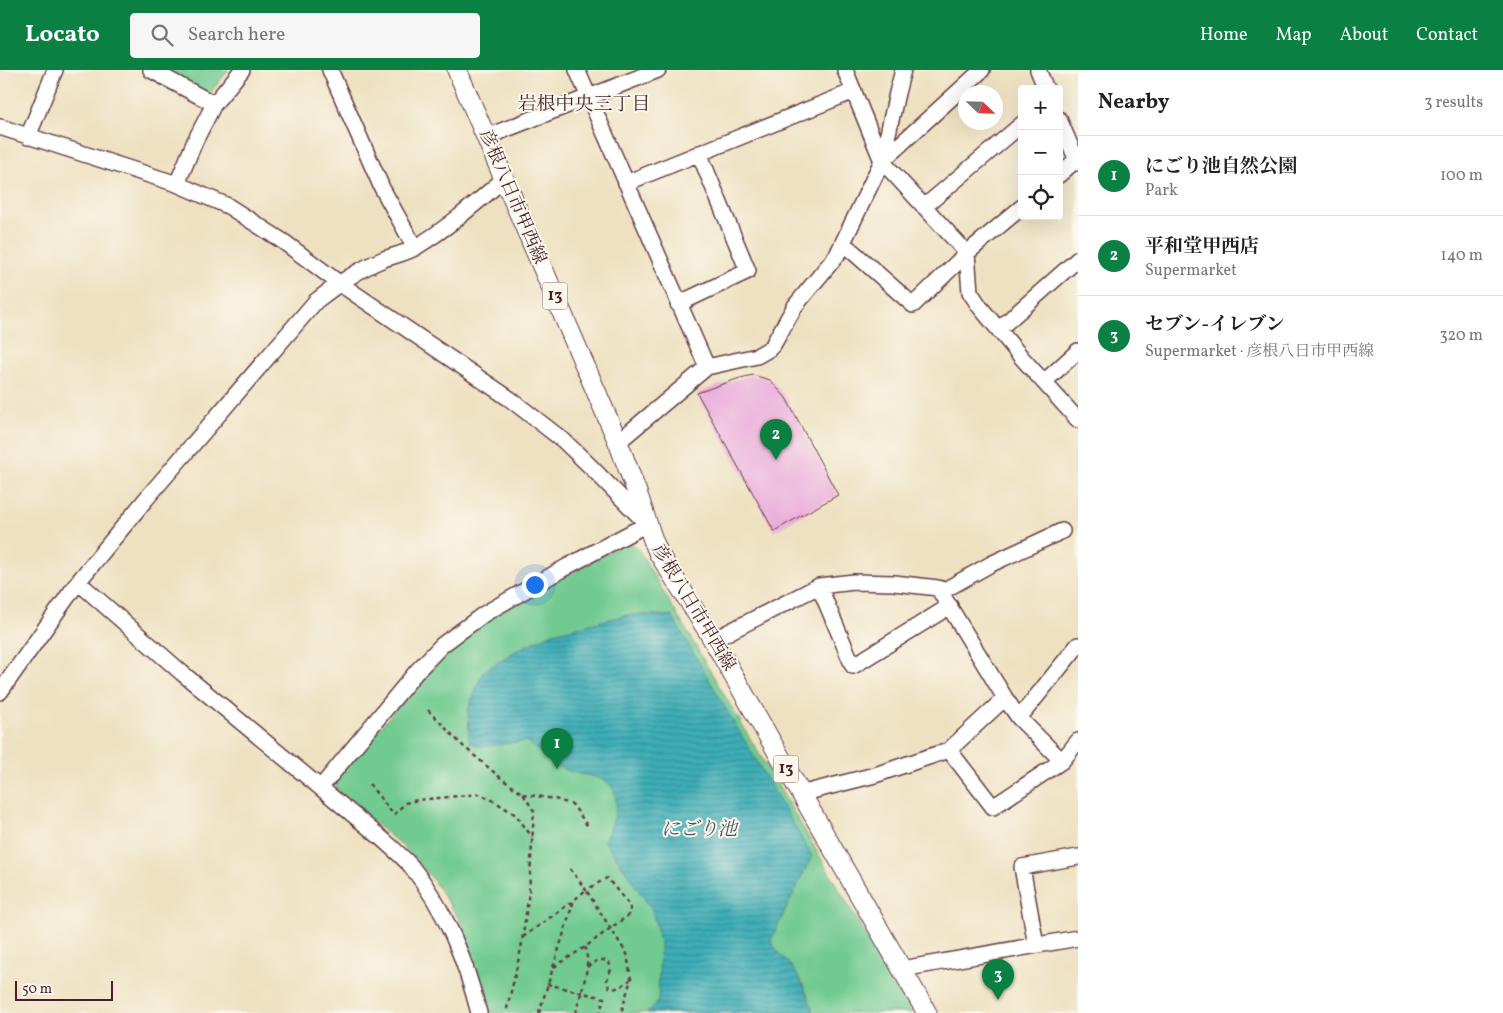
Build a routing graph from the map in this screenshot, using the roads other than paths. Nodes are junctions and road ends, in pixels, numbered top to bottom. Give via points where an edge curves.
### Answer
1 (55, 70) edge
2 (151, 70) edge
3 (242, 70) edge
4 (330, 70) edge
5 (457, 70) edge
6 (577, 70) edge
7 (658, 70) edge
8 (845, 70) edge
9 (904, 70) edge
10 (982, 70) edge
11 (1038, 70) edge
12 (1044, 85) edge
13 (854, 91) junction
14 (588, 96) junction
15 (214, 104) junction
16 (0, 127) edge
17 (1018, 127) edge
18 (1063, 129) edge
19 (28, 137) junction
20 (486, 137) junction
21 (699, 153) junction
22 (882, 161) junction
23 (1077, 162) edge
24 (1063, 172) edge
25 (504, 179) junction
26 (626, 183) junction
27 (177, 184) junction
28 (924, 206) junction
29 (1018, 210) edge
30 (842, 244) junction
31 (415, 248) junction
32 (967, 253) junction
33 (1078, 259) edge
34 (339, 283) junction
35 (678, 304) junction
36 (998, 329) junction
37 (1078, 351) edge
38 (707, 367) junction
39 (1044, 382) junction
40 (1078, 420) edge
41 (618, 442) junction
42 (647, 524) junction
43 (1062, 531) dead end
44 (78, 582) junction
45 (818, 586) junction
46 (941, 592) junction
47 (950, 606) junction
48 (713, 640) junction
49 (1078, 645) edge
50 (0, 692) edge
51 (1005, 698) junction
52 (1019, 718) junction
53 (1078, 741) edge
54 (949, 750) junction
55 (1062, 761) junction
56 (321, 787) junction
57 (800, 794) junction
58 (1078, 857) edge
59 (1078, 938) edge
60 (1036, 946) junction
61 (902, 968) junction
62 (478, 1013) edge
63 (927, 1013) edge

1 - 19 street
2 - 15 street
3 - 15 street
4 - 31 street via 382,188
5 - 20 main road, 彦根八日市甲西線 / 13
6 - 14 street
7 - 14 street
8 - 13 street
9 - 22 street
10 - 22 street
11 - 12 street
13 - 21 street
13 - 22 street
14 - 20 street
14 - 26 street
15 - 27 street
16 - 19 street
17 - 28 street
18 - 23 street
19 - 27 street
20 - 25 main road, 彦根八日市甲西線 / 13
21 - 26 street
21 - 35 street via 748,270
22 - 28 street
22 - 30 street
23 - 24 street
25 - 31 street via 456,220
25 - 41 main road, 彦根八日市甲西線 / 13
26 - 35 street
27 - 34 street via 228,206
28 - 32 street
29 - 32 street
30 - 32 street via 913,305
30 - 38 street via 769,349 757,356
31 - 34 street via 384,259
32 - 36 street via 970,292
33 - 36 street
34 - 42 street via 510,399 564,441
34 - 44 street via 316,301
35 - 38 street
36 - 39 street
37 - 39 street
38 - 41 street
39 - 40 street
41 - 42 main road, 彦根八日市甲西線 / 13
42 - 48 main road, 彦根八日市甲西線 / 13 via 659,554
42 - 56 street via 484,614 442,645
43 - 46 street
44 - 50 street
44 - 56 street
45 - 46 street via 878,582 938,588
45 - 47 street via 853,666
45 - 48 street
46 - 47 street
47 - 51 street
48 - 57 main road, 彦根八日市甲西線 / 13
49 - 52 street
51 - 52 street
51 - 54 street
52 - 55 street
53 - 55 street
54 - 55 street via 993,807
54 - 57 street via 875,775
56 - 62 street via 410,866 443,913 457,943
57 - 61 main road, 彦根八日市甲西線 / 13
58 - 60 street via 1022,867
59 - 60 street
60 - 61 street
61 - 63 main road, 彦根八日市甲西線 / 13

